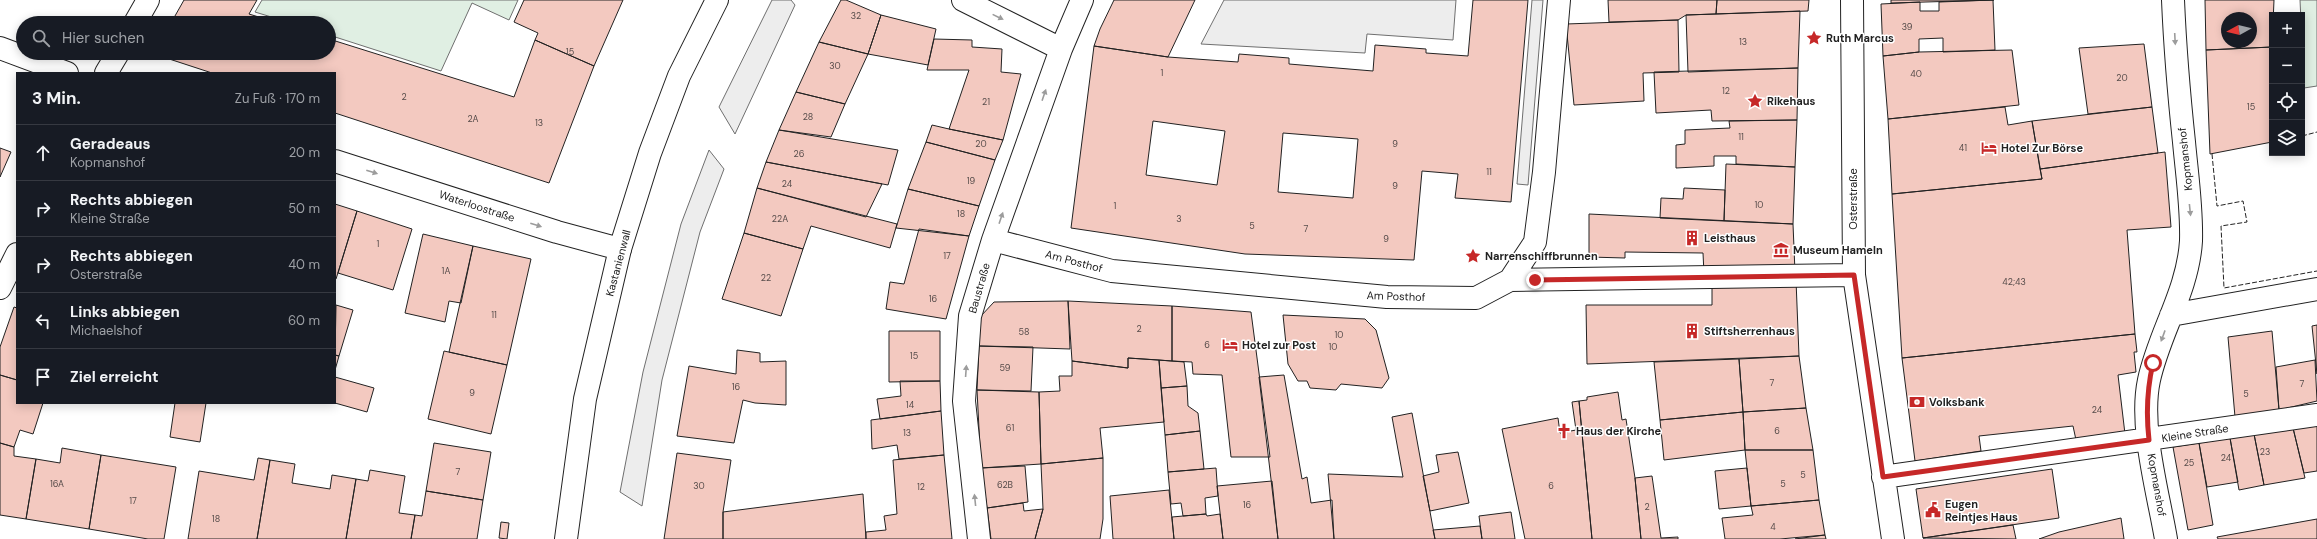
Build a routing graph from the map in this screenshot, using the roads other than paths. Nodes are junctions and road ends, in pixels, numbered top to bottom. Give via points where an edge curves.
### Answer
1 (148, 0) edge
2 (717, 0) edge
3 (963, 0) edge
4 (1082, 0) edge
5 (1559, 0) edge
6 (1852, 0) edge
7 (2173, 0) edge
8 (139, 16) edge
9 (0, 48) edge
10 (1061, 49) junction
11 (16, 54) edge
12 (32, 60) edge
13 (114, 60) edge
14 (64, 72) edge
15 (107, 72) edge
16 (336, 160) edge
17 (993, 240) junction
18 (620, 249) junction
19 (16, 256) edge
20 (1854, 275) junction
21 (1510, 280) junction
22 (0, 288) edge
23 (2317, 289) edge
24 (2171, 315) junction
25 (2317, 415) edge
26 (2149, 440) junction
27 (1883, 477) junction
28 (566, 539) edge
29 (979, 539) edge
30 (1893, 539) edge
31 (2166, 539) edge

1 - 8 street
2 - 18 street, Kastanienwall via 679,76 650,153
3 -> 10 street
4 - 10 street, Baustraße
5 - 21 street, Am Posthof via 1544,172 1535,242
6 - 20 street, Osterstraße
7 -> 24 street, Kopmanshof via 2191,243 2181,292
9 - 11 street
17 -> 10 street, Baustraße
12 - 14 street
13 - 15 street
16 -> 18 street, Waterloostraße via 557,232
17 - 21 street, Am Posthof via 1112,271 1387,297 1476,298
29 -> 17 street, Baustraße via 964,401 970,316
18 - 28 street, Kastanienwall via 585,399
19 - 22 street
20 - 21 street
20 - 27 street, Osterstraße
23 - 24 street
24 -> 26 street, Kopmanshof via 2153,363 2149,382
25 - 26 street, Kleine Straße
26 - 27 street, Kleine Straße
26 - 31 street, Kopmanshof
27 - 30 street, Osterstraße

